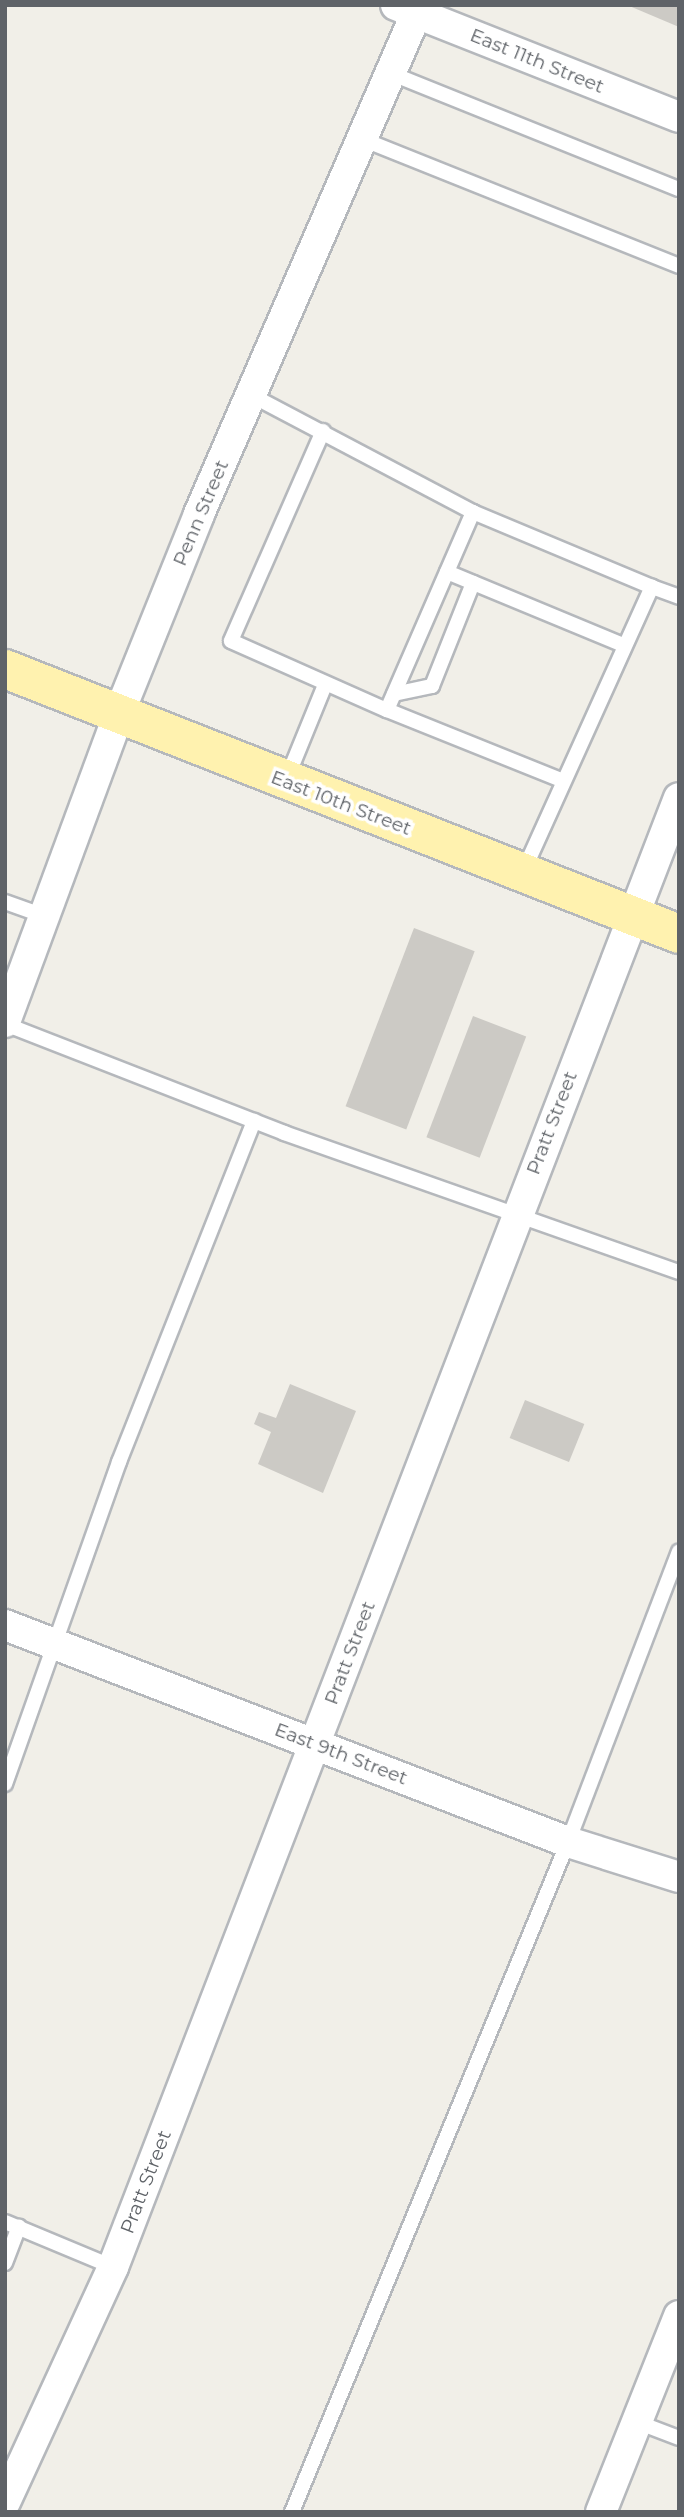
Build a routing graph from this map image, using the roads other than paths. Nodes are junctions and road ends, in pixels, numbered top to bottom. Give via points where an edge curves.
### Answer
1 (411, 8) edge
2 (390, 73) junction
3 (679, 117) edge
4 (362, 139) junction
5 (679, 190) edge
6 (679, 266) edge
7 (251, 395) junction
8 (323, 431) junction
9 (473, 512) junction
10 (447, 572) junction
11 (473, 583) junction
12 (652, 587) junction
13 (679, 597) edge
14 (623, 645) junction
15 (5, 669) edge
16 (325, 685) junction
17 (394, 694) junction
18 (387, 710) junction
19 (118, 716) junction
20 (561, 780) junction
21 (286, 782) junction
22 (679, 798) edge
23 (523, 874) junction
24 (5, 902) edge
25 (44, 916) junction
26 (632, 916) junction
27 (679, 934) edge
28 (5, 1023) edge
29 (254, 1121) junction
30 (517, 1212) junction
31 (679, 1272) edge
32 (679, 1551) edge
33 (5, 1625) edge
34 (55, 1644) junction
35 (315, 1744) junction
36 (5, 1784) edge
37 (568, 1842) junction
38 (679, 1877) edge
39 (12, 2224) edge
40 (5, 2263) edge
41 (113, 2267) junction
42 (679, 2316) edge
43 (637, 2422) junction
44 (679, 2438) edge
45 (5, 2501) edge
46 (292, 2512) edge
47 (601, 2512) edge

1 - 2 street, Penn Street
1 - 3 street, East 11th Street
2 - 4 street, Penn Street
2 - 5 lane
4 - 6 lane
4 - 7 street, Penn Street
7 - 8 lane
7 - 19 street, Penn Street
8 - 9 lane
8 - 16 lane via 231,641
9 - 10 lane
9 - 12 lane
10 - 11 lane
10 - 17 lane
11 - 14 lane
11 - 17 lane via 432,686
12 - 13 lane
12 - 14 lane
14 - 20 lane
15 - 19 main road, East 10th Street
16 - 18 lane
16 - 21 lane
17 - 18 lane
18 - 20 lane
19 - 21 main road, East 10th Street
19 - 25 street, Penn Street
20 - 23 lane
21 - 23 main road, East 10th Street
22 - 26 street, Pratt Street
23 - 26 main road, East 10th Street
24 - 25 lane
25 - 28 street, Penn Street
26 - 27 main road, East 10th Street
26 - 30 street, Pratt Street
28 - 29 lane
29 - 30 lane
29 - 34 lane via 119,1462
30 - 31 lane
30 - 35 street, Pratt Street
32 - 37 lane
33 - 34 street, East 9th Street
34 - 35 street, East 9th Street
34 - 36 lane
35 - 37 street, East 9th Street
35 - 41 street, Pratt Street
37 - 38 street, East 9th Street
37 - 46 lane
39 - 40 lane
39 - 41 lane
41 - 45 street, Pratt Street
42 - 43 street
43 - 44 lane
43 - 47 street

